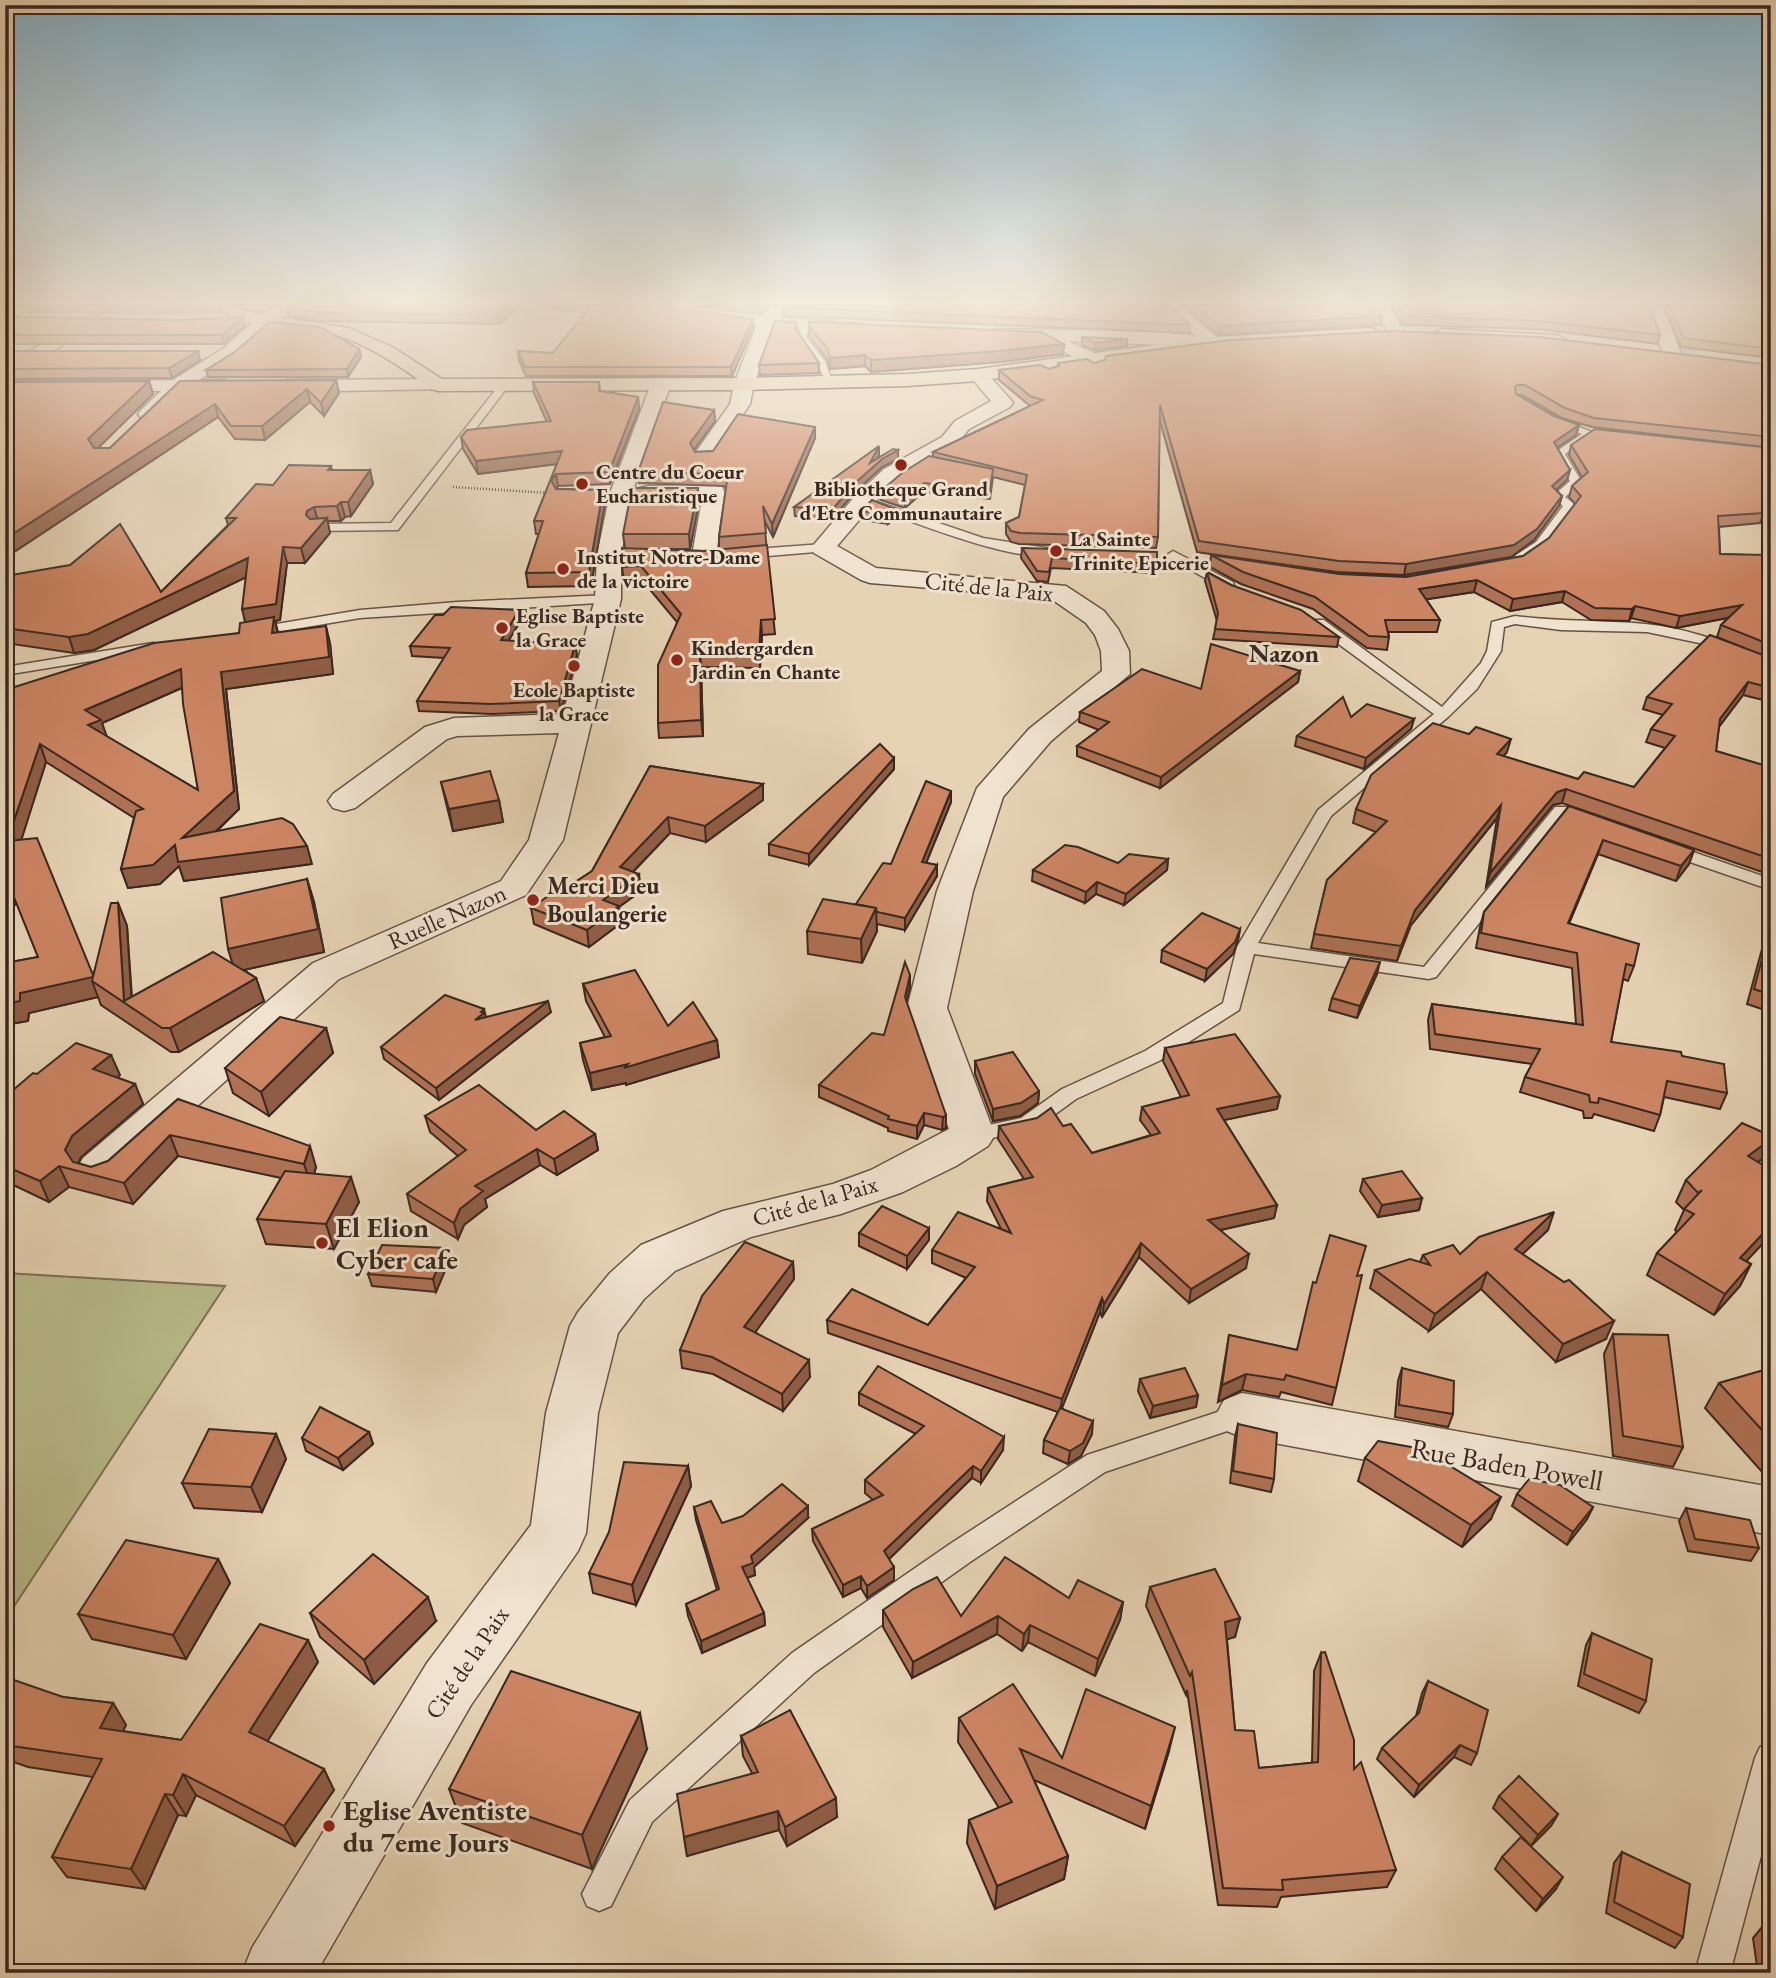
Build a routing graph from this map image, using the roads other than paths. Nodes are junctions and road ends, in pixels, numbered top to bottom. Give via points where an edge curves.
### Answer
1 (165, 397) edge
2 (493, 397) edge
3 (656, 397) edge
4 (744, 397) edge
5 (998, 397) edge
6 (1547, 416) edge
7 (132, 429) edge
8 (704, 456) edge
9 (621, 493) junction
10 (566, 494) edge
11 (864, 500) junction
12 (318, 528) edge
13 (823, 548) junction
14 (1057, 552) edge
15 (708, 556) joint
16 (1214, 561) edge
17 (1503, 564) edge
18 (1247, 593) edge
19 (608, 600) junction
20 (1307, 614) edge
21 (237, 634) edge
22 (169, 645) edge
23 (1771, 665) edge
24 (5, 671) edge
25 (1443, 714) junction
26 (576, 723) junction
27 (344, 801) dead end
28 (1600, 824) edge
29 (1653, 842) edge
30 (1771, 885) edge
31 (1246, 947) junction
32 (973, 1135) junction
33 (99, 1169) edge
34 (1242, 1415) joint
35 (1770, 1514) edge
36 (1771, 1758) edge
37 (599, 1894) dead end
38 (277, 1973) edge
39 (1712, 1973) edge

1 - 7 street
2 - 12 lane via 394,527
3 - 9 street, Ruelle Nazon
4 - 8 street
5 - 11 street via 1003,403 962,425 949,441 892,474
6 - 17 lane via 1596,434 1559,453 1576,482 1558,497 1570,505 1540,545 1516,562
9 - 10 street
9 - 15 street via 714,492
9 - 19 street, Ruelle Nazon
11 - 13 street
11 - 14 lane via 1018,551
13 - 15 lane
13 - 32 street, Cité de la Paix via 870,575 1056,591 1095,617 1115,651 1116,674 1040,735 988,795 955,891 927,1008
16 - 18 lane via 1167,555
19 - 21 lane via 374,613
19 - 26 street, Ruelle Nazon
20 - 25 lane
22 - 24 lane
23 - 25 lane via 1708,641 1647,628 1515,620 1497,625 1496,645 1488,662 1470,689
25 - 31 lane via 1324,813
26 - 27 street via 454,727 436,733
26 - 33 street, Ruelle Nazon via 546,839 514,888 326,971
28 - 31 lane via 1561,810 1429,972
29 - 30 lane
31 - 32 lane via 1232,1006 1152,1056 1069,1094 1027,1124
32 - 38 street, Cité de la Paix via 887,1181 841,1198 739,1223 658,1258 627,1286 595,1326 572,1413 558,1533 449,1684
34 - 35 street, Rue Baden Powell
34 - 37 lane via 1096,1463 803,1663 641,1811
36 - 39 lane

